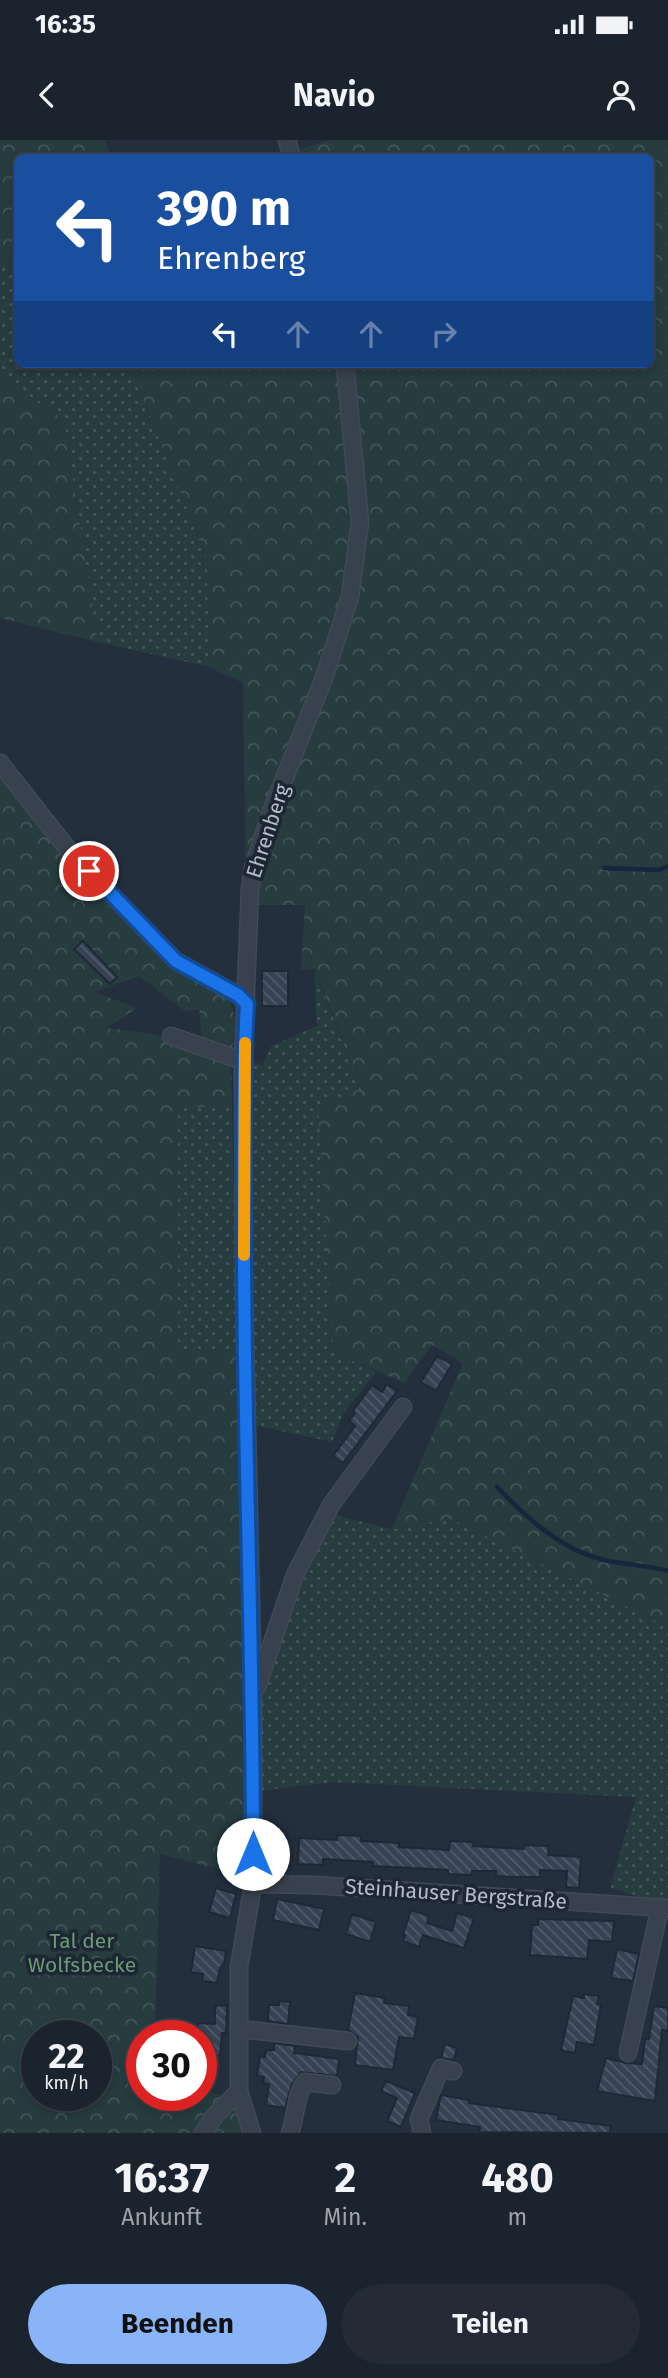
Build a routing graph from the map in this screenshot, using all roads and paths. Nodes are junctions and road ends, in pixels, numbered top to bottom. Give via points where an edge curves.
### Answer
1 (345, 368) edge
2 (0, 764) edge
3 (247, 1004) junction
4 (171, 1035) dead end
5 (243, 1061) junction
6 (403, 1407) dead end
7 (253, 1699) junction
8 (253, 1883) junction
9 (664, 1908) edge
10 (241, 2029) junction
11 (348, 2041) dead end
12 (628, 2053) dead end
13 (453, 2071) dead end
14 (332, 2085) dead end
15 (239, 2091) junction
16 (203, 2133) edge
17 (252, 2133) edge
18 (290, 2133) edge
19 (422, 2133) edge

1 - 3 street, Ehrenberg via 360,522 350,597 253,868
2 - 3 street via 71,853 176,961
3 - 5 street, Ehrenberg
4 - 5 street
5 - 7 street, Ehrenberg
6 - 7 street via 331,1505 301,1563
7 - 8 street, Ehrenberg
8 - 9 street, Steinhauser Bergstraße
8 - 10 street, Ehrenberg via 239,1968
9 - 12 street, Steinhauser Bergstraße
10 - 11 street
10 - 15 street, Ehrenberg
13 - 19 street via 441,2068 419,2119
14 - 18 street via 305,2082
15 - 16 street
15 - 17 street, Ehrenberg

